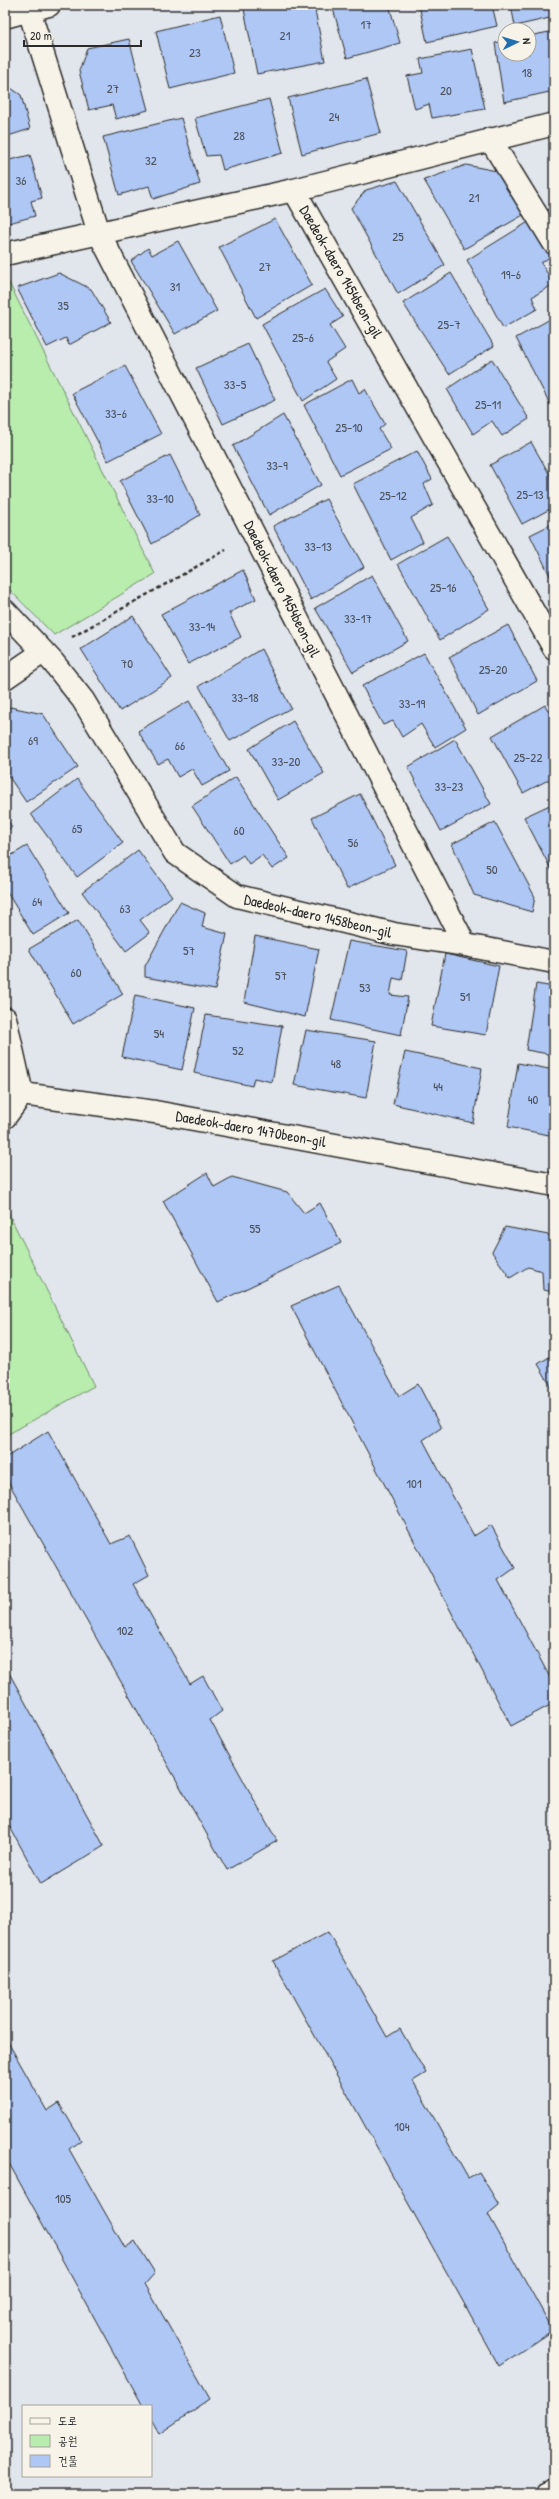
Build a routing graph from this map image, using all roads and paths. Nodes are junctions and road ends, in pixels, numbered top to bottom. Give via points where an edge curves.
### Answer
1 (39, 8) edge
2 (5, 16) edge
3 (554, 124) edge
4 (490, 139) junction
5 (294, 190) junction
6 (99, 232) junction
7 (554, 243) edge
8 (5, 254) edge
9 (230, 547) dead end
10 (5, 611) edge
11 (65, 641) dead end
12 (554, 648) edge
13 (43, 652) junction
14 (5, 678) edge
15 (465, 944) junction
16 (554, 962) edge
17 (5, 1018) edge
18 (22, 1094) junction
19 (5, 1117) edge
20 (554, 1185) edge
21 (554, 2491) edge
22 (548, 2494) edge

1 - 2 street
1 - 6 street, Daedeok-daero 1454beon-gil
3 - 4 street, Daedeok-daero 1454beon-gil
4 - 5 street, Daedeok-daero 1454beon-gil
4 - 7 street
5 - 6 street, Daedeok-daero 1454beon-gil
5 - 12 street, Daedeok-daero 1454beon-gil
6 - 8 street, Daedeok-daero 1454beon-gil
6 - 15 street, Daedeok-daero 1454beon-gil
9 - 11 path
10 - 13 street, Daedeok-daero 1458beon-gil
13 - 14 street
13 - 15 street, Daedeok-daero 1458beon-gil via 83,700 174,853 236,896 394,934
15 - 16 street, Daedeok-daero 1458beon-gil
17 - 18 street
18 - 19 street
18 - 20 street, Daedeok-daero 1470beon-gil via 155,1112
21 - 22 street

